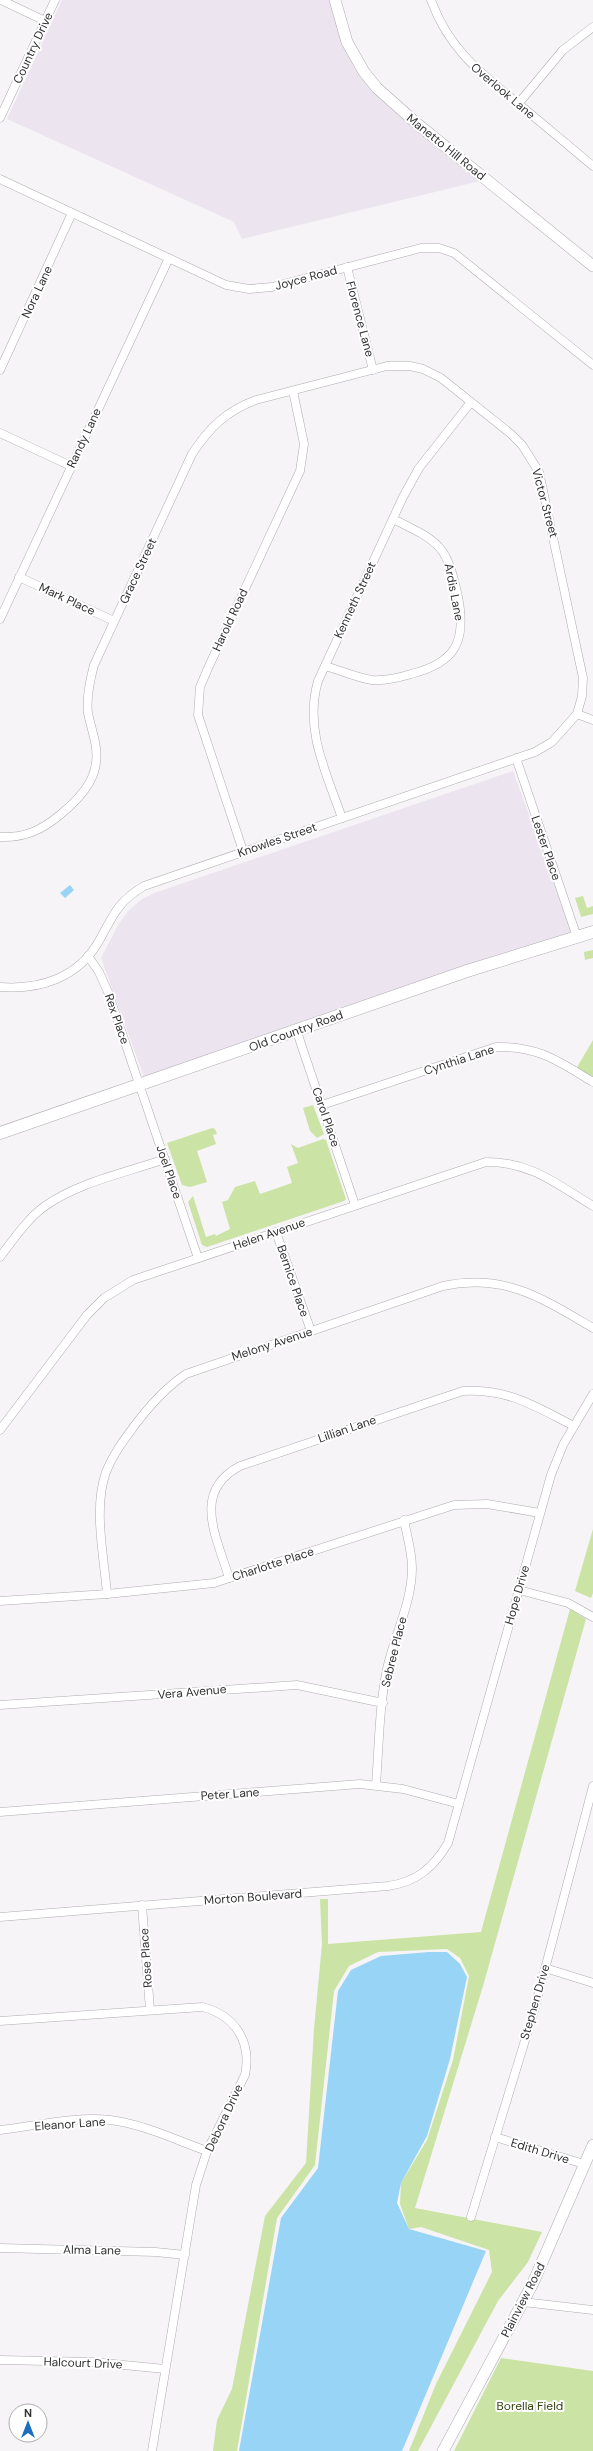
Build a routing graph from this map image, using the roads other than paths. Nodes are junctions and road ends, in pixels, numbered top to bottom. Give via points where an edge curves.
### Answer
1 (1, 0) edge
2 (55, 0) edge
3 (334, 0) edge
4 (431, 0) edge
5 (45, 21) junction
6 (593, 27) edge
7 (518, 104) junction
8 (0, 118) edge
9 (593, 166) edge
10 (0, 179) edge
11 (72, 214) junction
12 (169, 258) junction
13 (593, 266) edge
14 (346, 267) junction
15 (593, 365) edge
16 (0, 370) edge
17 (373, 370) junction
18 (293, 391) junction
19 (471, 402) junction
20 (0, 433) edge
21 (71, 466) junction
22 (393, 519) junction
23 (19, 577) junction
24 (0, 619) edge
25 (114, 621) junction
26 (325, 666) junction
27 (577, 714) junction
28 (593, 720) edge
29 (516, 758) junction
30 (342, 818) junction
31 (0, 837) edge
32 (243, 851) junction
33 (593, 932) edge
34 (577, 937) junction
35 (88, 956) junction
36 (0, 987) edge
37 (296, 1029) junction
38 (593, 1082) edge
39 (140, 1086) junction
40 (322, 1105) junction
41 (0, 1133) edge
42 (165, 1159) junction
43 (356, 1205) junction
44 (593, 1206) edge
45 (276, 1232) junction
46 (0, 1258) edge
47 (198, 1258) junction
48 (593, 1328) edge
49 (311, 1331) junction
50 (593, 1394) edge
51 (574, 1426) junction
52 (0, 1430) edge
53 (540, 1513) junction
54 (404, 1520) junction
55 (229, 1578) junction
56 (519, 1590) junction
57 (107, 1594) junction
58 (0, 1601) edge
59 (593, 1616) edge
60 (383, 1703) junction
61 (0, 1705) edge
62 (376, 1785) junction
63 (593, 1786) edge
64 (459, 1804) junction
65 (0, 1812) edge
66 (142, 1905) junction
67 (0, 1917) edge
68 (545, 1968) junction
69 (593, 1983) edge
70 (150, 2010) junction
71 (0, 2021) edge
72 (0, 2130) edge
73 (495, 2137) junction
74 (593, 2145) edge
75 (207, 2151) junction
76 (584, 2164) junction
77 (471, 2217) dead end
78 (0, 2248) edge
79 (184, 2255) junction
80 (523, 2302) junction
81 (593, 2310) edge
82 (0, 2360) edge
83 (165, 2369) junction
84 (152, 2451) edge
85 (443, 2451) edge

1 - 5 street
2 - 5 street, Country Drive
3 - 13 main road, Manetto Hill Road via 347,42 364,72 377,88 415,122
4 - 7 street, Overlook Lane via 443,27 463,57
5 - 8 street, Country Drive
6 - 7 street via 564,50
7 - 9 street, Overlook Lane
10 - 11 street, Joyce Road
11 - 12 street, Joyce Road
11 - 16 street, Nora Lane
12 - 14 street, Joyce Road via 226,285 249,289 272,287
12 - 21 street, Randy Lane
14 - 15 street, Joyce Road via 421,248 447,250
14 - 17 street, Florence Lane
17 - 18 street, Grace Street
17 - 19 street, Victor Street via 396,365 424,369
18 - 25 street, Grace Street via 239,406 222,417 206,433 192,454
18 - 32 street, Harold Road via 304,444 300,471 209,666 198,698 201,728
19 - 22 street, Kenneth Street via 419,468
19 - 27 street, Victor Street via 522,446 539,472 582,664 582,696
20 - 21 street
21 - 23 street, Randy Lane
22 - 26 street, Kenneth Street
22 - 26 street, Ardis Lane via 428,536 446,556 451,566 462,616 458,643 451,654 431,669 384,680 370,680
23 - 24 street, Randy Lane
23 - 25 street, Mark Place
25 - 31 street, Grace Street via 94,665 89,684 88,712 97,757 90,783 73,804 47,826 23,836
26 - 30 street, Kenneth Street via 314,697 313,730
27 - 28 street
27 - 29 street, Knowles Street via 552,742
29 - 30 street, Knowles Street
29 - 34 street, Lester Place
30 - 32 street, Knowles Street
32 - 35 street, Knowles Street via 164,878 131,894 111,915
33 - 34 main road, Old Country Road
34 - 37 main road, Old Country Road
35 - 36 street, Knowles Street via 76,969 54,981 34,986
35 - 39 street, Rex Place via 100,972 108,992
37 - 39 main road, Old Country Road
37 - 40 street, Carol Place
38 - 40 street, Cynthia Lane via 535,1050 518,1046 496,1047
39 - 41 main road, Old Country Road
39 - 42 street, Joel Place
40 - 43 street, Carol Place
42 - 46 street via 69,1191 33,1216
42 - 47 street, Joel Place
43 - 44 street, Helen Avenue via 472,1165 506,1162 536,1171
43 - 45 street, Helen Avenue
45 - 47 street, Helen Avenue
45 - 49 street, Bernice Place
47 - 52 street, Helen Avenue via 133,1280 104,1298 87,1315
48 - 49 street, Melony Avenue via 522,1289 480,1282 443,1286
49 - 57 street, Melony Avenue via 186,1374 166,1387 146,1411 116,1451 102,1485 101,1509
50 - 51 street, Hope Drive
51 - 53 street, Hope Drive via 551,1475
51 - 55 street, Lillian Lane via 510,1395 485,1390 463,1391 240,1466 221,1479 213,1490 210,1504
53 - 54 street, Charlotte Place via 504,1506 470,1504 439,1509
53 - 56 street, Hope Drive
54 - 55 street, Charlotte Place
54 - 60 street, Sebree Place via 411,1554 411,1580 407,1603 387,1670
55 - 57 street, Charlotte Place via 197,1586
56 - 59 street via 568,1603
56 - 64 street, Hope Drive
57 - 58 street, Charlotte Place
60 - 61 street, Vera Avenue via 297,1685
60 - 62 street, Sebree Place
62 - 64 street, Peter Lane via 403,1789
62 - 65 street, Peter Lane via 341,1785
63 - 68 street, Stephen Drive
64 - 66 street, Morton Boulevard via 448,1843 440,1857 419,1876 400,1884
66 - 67 street, Morton Boulevard
66 - 70 street, Rose Place
68 - 69 street
68 - 73 street, Stephen Drive
70 - 71 street, Debora Drive
70 - 75 street, Debora Drive via 190,2007 213,2010 234,2024 245,2043 245,2075
72 - 75 street, Eleanor Lane via 76,2121 110,2120 137,2126
73 - 76 street, Edith Drive
73 - 77 street, Stephen Drive
74 - 76 main road, Plainview Road
75 - 79 street, Debora Drive via 196,2185
76 - 80 main road, Plainview Road
78 - 79 street, Alma Lane
79 - 83 street, Debora Drive
80 - 81 street
80 - 85 main road, Plainview Road
82 - 83 street, Halcourt Drive via 93,2362
83 - 84 street, Debora Drive

